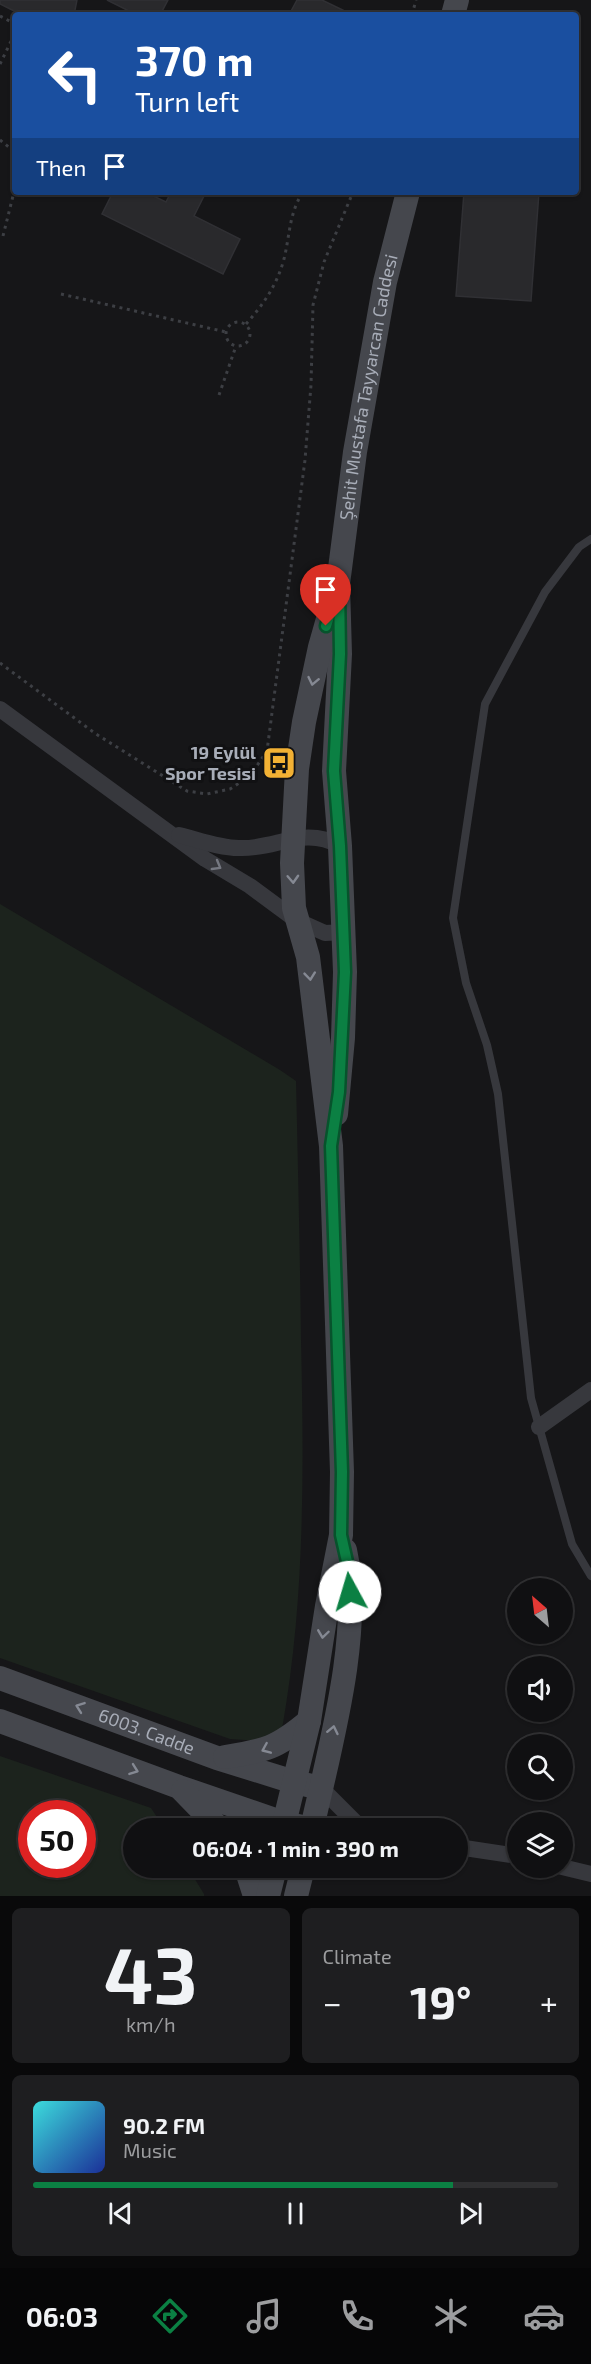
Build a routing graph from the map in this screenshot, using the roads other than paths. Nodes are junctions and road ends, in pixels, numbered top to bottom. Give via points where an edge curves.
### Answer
1 (407, 195) edge
2 (591, 539) edge
3 (339, 584) junction
4 (0, 709) edge
5 (170, 832) junction
6 (292, 838) junction
7 (340, 846) junction
8 (296, 920) junction
9 (345, 932) junction
10 (331, 1146) junction
11 (591, 1390) edge
12 (539, 1427) junction
13 (341, 1535) junction
14 (591, 1576) edge
15 (0, 1678) edge
16 (0, 1721) edge
17 (309, 1721) junction
18 (217, 1758) junction
19 (294, 1782) junction
20 (179, 1787) junction
21 (321, 1788) junction
22 (209, 1818) edge
23 (267, 1818) edge
24 (292, 1818) edge
25 (314, 1818) edge
26 (351, 1818) edge
27 (468, 1848) edge
28 (507, 1854) edge
29 (573, 1869) edge
30 (591, 1874) edge
31 (249, 1878) edge
32 (272, 1878) edge
33 (300, 1878) edge
34 (255, 1896) edge
35 (268, 1896) edge
36 (296, 1896) edge

1 - 3 main road, Şehit Mustafa Tayyarcan Caddesi via 385,282 355,452
2 - 12 lane via 579,547 545,592 486,704 453,918 466,983 487,1045 498,1094 531,1398
3 -> 6 main road, Şehit Mustafa Tayyarcan Caddesi via 304,722
3 - 7 main road, Şehit Mustafa Tayyarcan Caddesi via 334,771
4 - 5 street
5 - 6 street via 240,848
5 -> 8 street
6 - 7 street via 320,838
6 -> 8 main road, Şehit Mustafa Tayyarcan Caddesi
7 - 9 main road, Şehit Mustafa Tayyarcan Caddesi
8 - 9 street via 325,933
8 -> 10 main road, Şehit Mustafa Tayyarcan Caddesi via 308,957
9 - 10 main road, Şehit Mustafa Tayyarcan Caddesi via 343,1038
10 - 13 main road, Şehit Mustafa Tayyarcan Caddesi
11 - 12 street
12 - 14 lane via 572,1544
13 -> 17 main road, Şehit Mustafa Tayyarcan Caddesi
21 -> 13 main road, Şehit Mustafa Tayyarcan Caddesi via 336,1719 350,1616 348,1566
18 -> 15 main road, 6003. Cadde
16 -> 20 main road
17 -> 18 main road via 287,1739 259,1753
17 - 19 main road, Şehit Mustafa Tayyarcan Caddesi
18 - 19 main road, 6003. Cadde
19 - 21 main road, 6003. Cadde
19 - 24 main road, Şehit Mustafa Tayyarcan Caddesi
20 - 22 main road
20 - 23 main road
21 - 25 main road, Şehit Mustafa Tayyarcan Caddesi
21 - 26 street
27 - 28 street
29 - 30 street
31 - 34 main road
32 - 35 main road
33 - 36 main road

